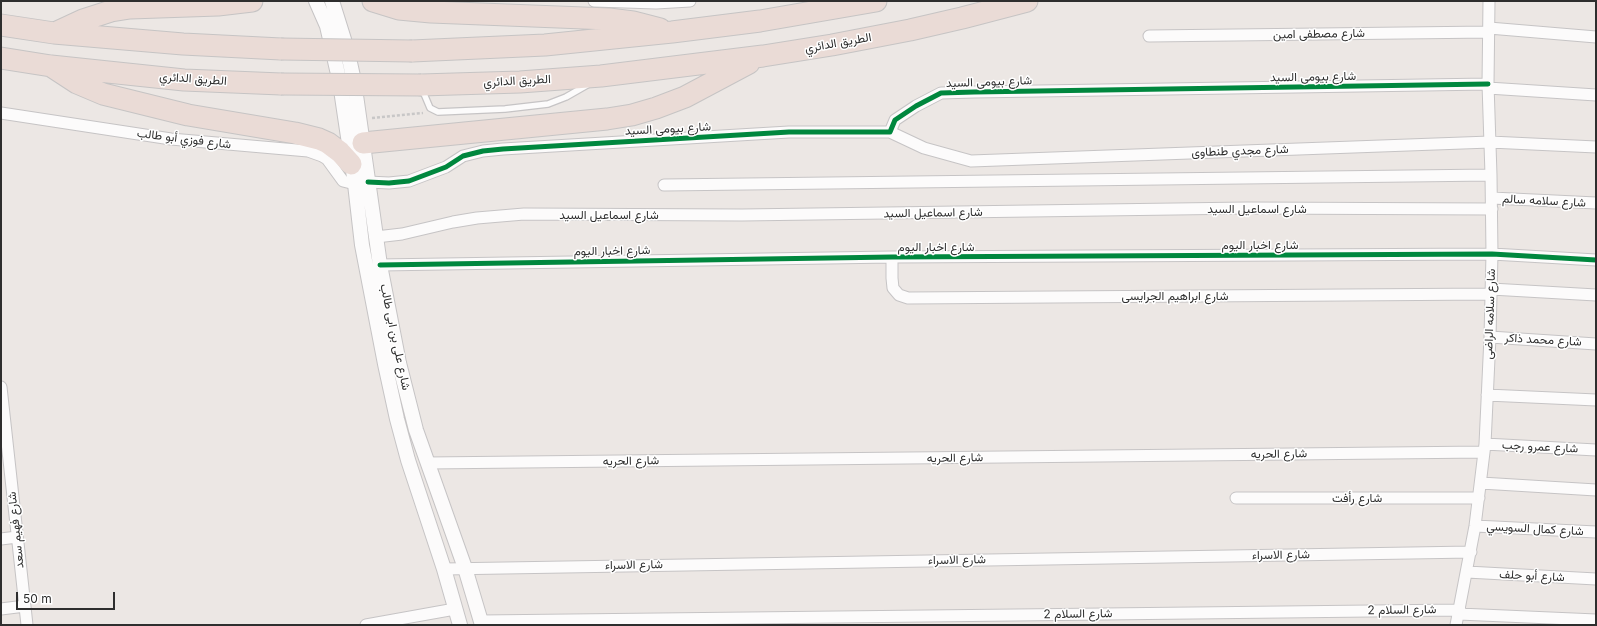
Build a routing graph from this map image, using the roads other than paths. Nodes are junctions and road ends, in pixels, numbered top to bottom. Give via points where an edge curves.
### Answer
1 (252, 1) edge
2 (316, 1) edge
3 (332, 1) edge
4 (373, 1) edge
5 (594, 1) edge
6 (690, 1) edge
7 (876, 1) edge
8 (1027, 1) edge
9 (1489, 1) edge
10 (1, 25) edge
11 (1489, 30) junction
12 (672, 32) junction
13 (54, 33) junction
14 (1148, 36) dead end
15 (1596, 38) edge
16 (762, 56) junction
17 (1, 58) edge
18 (51, 66) junction
19 (601, 76) junction
20 (421, 85) junction
21 (1488, 86) junction
22 (1596, 95) edge
23 (1, 113) edge
24 (890, 132) junction
25 (1490, 142) junction
26 (363, 144) junction
27 (1596, 147) edge
28 (351, 164) junction
29 (1491, 175) junction
30 (362, 183) junction
31 (664, 185) dead end
32 (1492, 203) junction
33 (1596, 203) edge
34 (376, 237) junction
35 (1492, 254) junction
36 (892, 257) junction
37 (1596, 260) edge
38 (380, 265) junction
39 (1491, 292) junction
40 (1596, 295) edge
41 (1490, 337) junction
42 (1596, 344) edge
43 (1, 389) edge
44 (1487, 394) junction
45 (1596, 400) edge
46 (4, 443) edge
47 (1484, 448) junction
48 (1596, 450) edge
49 (427, 463) junction
50 (1481, 483) junction
51 (1596, 490) edge
52 (1236, 498) dead end
53 (1479, 498) junction
54 (1475, 526) junction
55 (1596, 532) edge
56 (17, 537) junction
57 (1, 539) edge
58 (1471, 552) junction
59 (465, 568) junction
60 (444, 569) junction
61 (1467, 572) junction
62 (1596, 579) edge
63 (25, 606) junction
64 (1, 609) edge
65 (455, 609) junction
66 (1458, 616) edge
67 (1596, 620) edge
68 (481, 623) edge
69 (27, 625) edge
70 (366, 625) edge
71 (460, 625) edge

1 - 13 highway via 111,11
2 - 28 street, شارع على بن ابى طالب via 327,26 340,83
3 - 26 street, شارع على بن ابى طالب via 348,49
4 - 12 highway via 399,9 430,12 609,18
5 - 6 street
7 - 12 highway via 760,21
8 - 16 highway, الطريق الدائري via 910,30
9 - 11 street, شارع سلامه الراضى
10 - 13 highway
11 - 14 street, شارع مصطفى امين
11 - 15 street, شارع مصطفى امين
11 - 21 street, شارع سلامه الراضى
12 - 13 highway, bridge via 545,45 412,51 281,49
16 - 19 highway, الطريق الدائري
16 - 26 highway via 685,96 632,115
17 - 18 highway, الطريق الدائري
18 - 20 highway, الطريق الدائري, bridge via 184,80
18 - 28 highway via 77,83 102,94 188,115 319,139 340,152
19 - 20 highway, الطريق الدائري
19 - 20 lane via 566,97 548,104 505,109 435,112 428,105
21 - 22 street, شارع بيومى السيد
21 - 24 street, شارع بيومى السيد via 941,93 895,120
21 - 25 street, شارع سلامه الراضى
23 - 30 street, شارع فوزي أبو طالب via 172,139 308,151 327,159 343,181
24 - 25 street, شارع مجدي طنطاوى via 924,148 970,160
24 - 30 street, شارع بيومى السيد via 788,132 503,149 463,156 440,169 408,181
25 - 27 street, شارع مجدي طنطاوى
25 - 29 street, شارع سلامه الراضى
26 - 30 street, شارع على بن ابى طالب
28 - 30 street, شارع على بن ابى طالب
29 - 31 street
29 - 32 street, شارع سلامه الراضى
30 - 34 street, شارع على بن ابى طالب
30 - 60 street, شارع على بن ابى طالب via 362,245 398,419 408,460
32 - 33 street, شارع سلامه سالم
32 - 34 street, شارع اسماعيل السيد via 742,215 524,214 477,218 409,233
32 - 35 street, شارع سلامه الراضى
34 - 38 street, شارع على بن ابى طالب
35 - 36 street, شارع اخبار اليوم
35 - 37 street, شارع اخبار اليوم
35 - 39 street, شارع سلامه الراضى
36 - 38 street, شارع اخبار اليوم
36 - 39 street, شارع ابراهيم الجرايسى via 893,288 899,295 908,298
38 - 49 street, شارع على بن ابى طالب via 400,369
39 - 40 street
39 - 41 street, شارع سلامه الراضى
41 - 42 street, شارع محمد ذاكر
41 - 44 street, شارع سلامه الراضى
43 - 46 street, شارع فهيم سعد
44 - 45 street
44 - 47 street, شارع سلامه الراضى
46 - 56 street, شارع فهيم سعد
47 - 48 street, شارع عمرو رجب
47 - 49 street, شارع الحريه
47 - 50 street, شارع سلامه الراضى
49 - 59 street, شارع على بن ابى طالب
50 - 51 street
50 - 53 street, شارع سلامه الراضى
52 - 53 street, شارع رأفت
53 - 54 street, شارع سلامه الراضى
54 - 55 street, شارع كمال السويسي
54 - 58 street, شارع سلامه الراضى
56 - 57 street
56 - 63 street, شارع فهيم سعد
58 - 59 street, شارع الاسراء
58 - 61 street, شارع سلامه الراضى
59 - 60 street, شارع الاسراء
59 - 68 street, شارع على بن ابى طالب
60 - 65 street, شارع على بن ابى طالب
61 - 62 street, شارع أبو حلف
61 - 66 street, شارع سلامه الراضى
63 - 64 street
63 - 69 street, شارع فهيم سعد
65 - 70 street
65 - 71 street, شارع على بن ابى طالب
66 - 67 street, شارع السلام 2
66 - 68 street, شارع السلام 2

